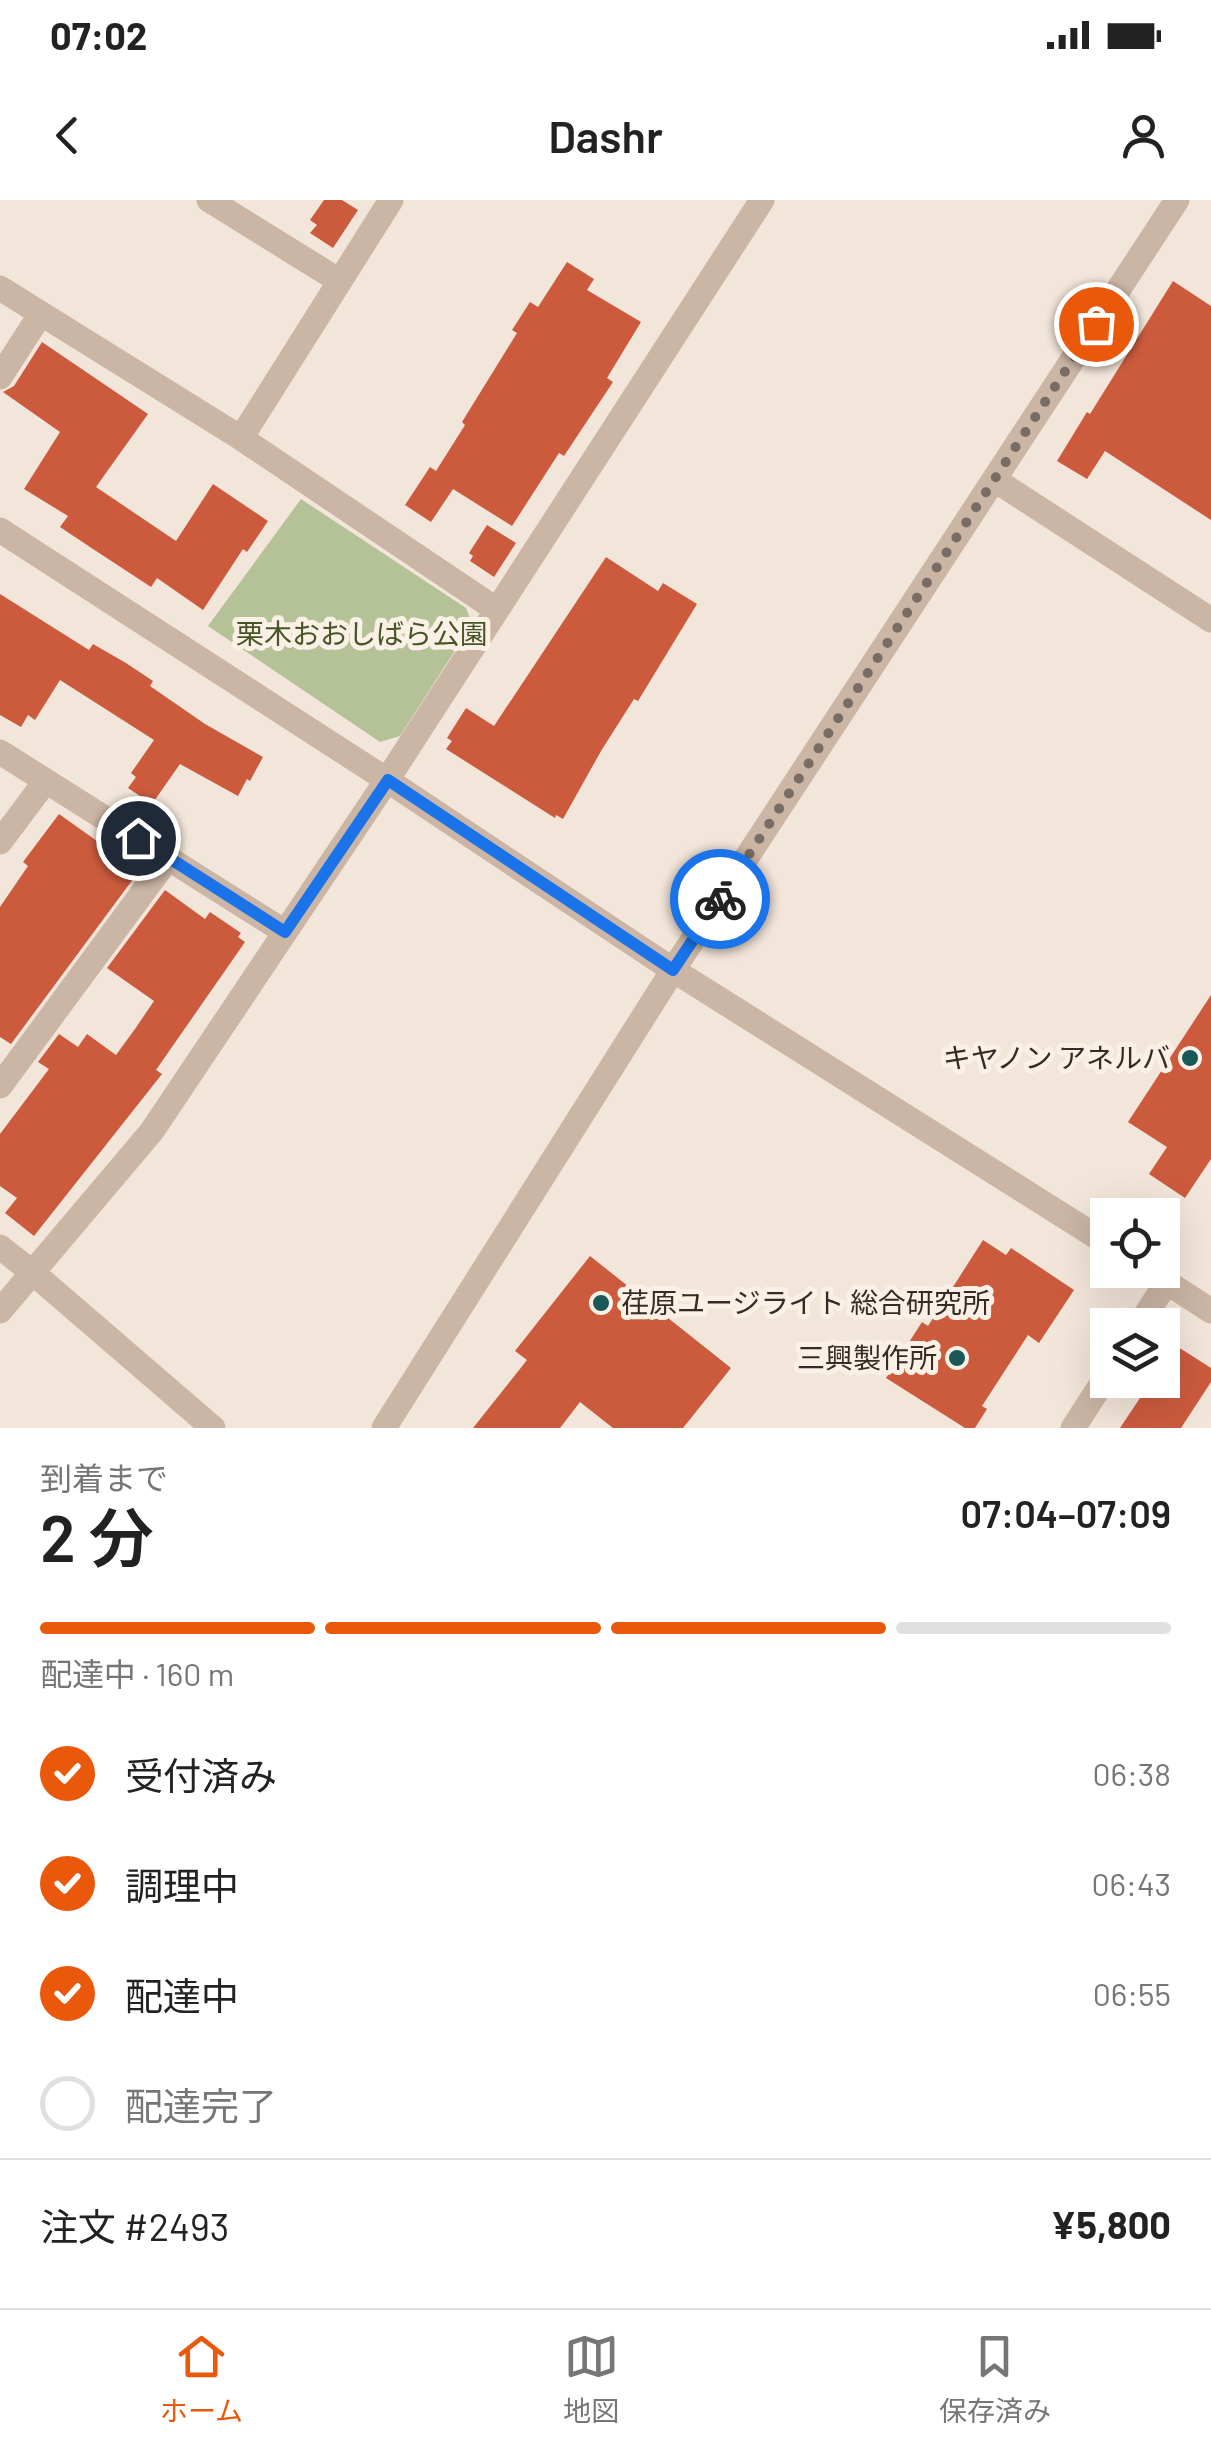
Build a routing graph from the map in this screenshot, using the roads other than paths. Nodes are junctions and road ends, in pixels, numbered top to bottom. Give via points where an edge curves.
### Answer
1 (209, 200) edge
2 (391, 200) edge
3 (762, 200) edge
4 (1177, 200) edge
5 (338, 280) junction
6 (0, 288) edge
7 (40, 315) junction
8 (0, 377) edge
9 (242, 438) junction
10 (995, 480) junction
11 (0, 530) edge
12 (498, 610) junction
13 (1211, 620) edge
14 (0, 752) edge
15 (388, 780) junction
16 (44, 782) junction
17 (0, 842) edge
18 (169, 858) junction
19 (285, 932) junction
20 (673, 970) junction
21 (0, 1086) edge
22 (1090, 1233) edge
23 (0, 1247) edge
24 (32, 1272) junction
25 (1176, 1288) edge
26 (0, 1310) edge
27 (1211, 1311) edge
28 (1092, 1398) edge
29 (213, 1428) edge
30 (384, 1428) edge
31 (1073, 1428) edge

1 - 5 street
2 - 5 street
3 - 12 street
4 - 10 street
5 - 9 street
6 - 7 street
7 - 8 street
7 - 9 street
9 - 12 street
10 - 13 street
10 - 20 street
11 - 15 street
12 - 15 street
14 - 16 street
15 - 19 street
15 - 20 street
16 - 17 street
16 - 18 street
18 - 19 street
18 - 21 street
19 - 24 street via 152,1130
20 - 22 street
20 - 30 street
23 - 24 street
24 - 26 street
24 - 29 street
25 - 27 street
28 - 31 street

